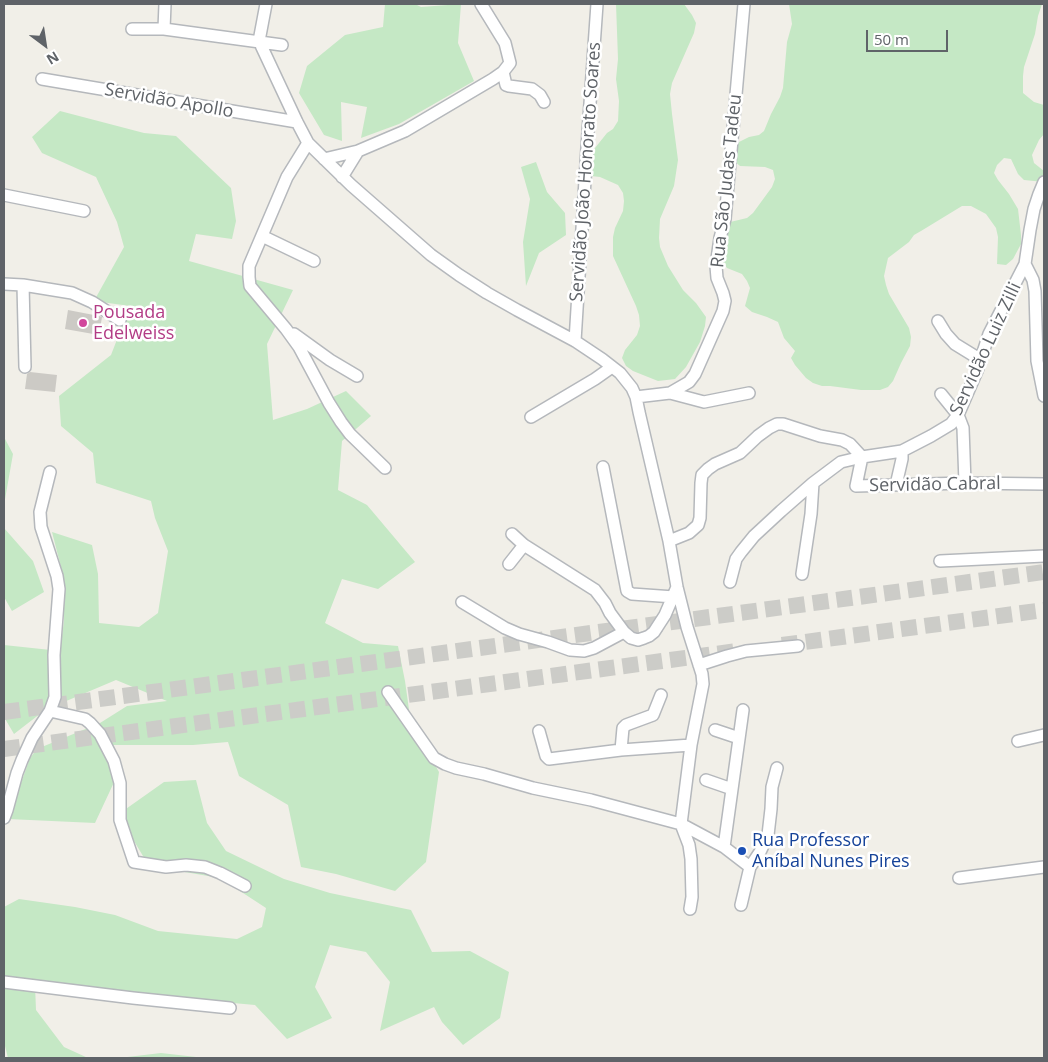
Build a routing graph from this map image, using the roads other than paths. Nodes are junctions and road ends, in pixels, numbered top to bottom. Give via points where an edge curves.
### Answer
1 (165, 4) edge
2 (266, 4) edge
3 (481, 4) edge
4 (598, 4) edge
5 (744, 4) edge
6 (132, 29) dead end
7 (164, 29) junction
8 (259, 41) junction
9 (282, 45) dead end
10 (503, 72) junction
11 (42, 79) dead end
12 (544, 102) dead end
13 (296, 122) junction
14 (308, 143) junction
15 (358, 151) junction
16 (324, 158) junction
17 (342, 176) junction
18 (1044, 182) edge
19 (4, 195) edge
20 (84, 211) dead end
21 (262, 236) junction
22 (314, 261) dead end
23 (1026, 264) junction
24 (4, 284) edge
25 (23, 285) junction
26 (120, 320) dead end
27 (938, 321) dead end
28 (286, 329) junction
29 (575, 341) junction
30 (981, 360) junction
31 (25, 367) dead end
32 (612, 367) junction
33 (357, 376) dead end
34 (670, 393) junction
35 (749, 393) dead end
36 (941, 394) dead end
37 (1044, 396) edge
38 (636, 397) junction
39 (958, 415) junction
40 (531, 417) dead end
41 (902, 451) junction
42 (862, 457) junction
43 (602, 466) dead end
44 (384, 468) dead end
45 (50, 472) dead end
46 (813, 483) junction
47 (964, 484) junction
48 (1044, 484) edge
49 (896, 485) junction
50 (512, 534) dead end
51 (669, 541) junction
52 (524, 545) junction
53 (1044, 556) edge
54 (940, 561) dead end
55 (509, 564) dead end
56 (802, 574) dead end
57 (730, 582) dead end
58 (676, 592) junction
59 (462, 602) dead end
60 (624, 632) junction
61 (798, 646) dead end
62 (699, 665) junction
63 (388, 692) dead end
64 (661, 696) dead end
65 (743, 710) dead end
66 (50, 711) junction
67 (715, 730) dead end
68 (539, 731) dead end
69 (1044, 735) edge
70 (739, 738) junction
71 (1018, 741) dead end
72 (691, 745) junction
73 (622, 750) junction
74 (777, 768) dead end
75 (706, 780) dead end
76 (732, 789) junction
77 (4, 818) edge
78 (681, 824) junction
79 (724, 847) junction
80 (750, 867) junction
81 (1044, 867) edge
82 (959, 878) dead end
83 (245, 886) dead end
84 (741, 905) dead end
85 (690, 910) dead end
86 (4, 982) edge
87 (230, 1008) dead end

1 - 7 street
2 - 8 street
3 - 10 street via 505,43 510,63
4 - 29 street, Servidão João Honorato Soares
5 - 34 street, Rua São Judas Tadeu via 725,219 716,266 725,301 723,312 695,374 689,382
6 - 7 street
7 - 8 street
8 - 9 street
8 - 13 street
10 - 12 street via 506,85 532,89
10 - 15 street via 420,123
11 - 13 street, Servidão Apollo
13 - 14 street
14 - 16 street
14 - 21 street via 287,177
15 - 16 street
15 - 17 street
16 - 17 street
17 - 29 street via 431,255 459,275
18 - 23 street, Servidão Luiz Zilli via 1033,216
19 - 20 street
21 - 22 street
21 - 28 street via 249,266 250,286
23 - 30 street, Servidão Luiz Zilli via 989,334
23 - 37 street via 1035,291 1037,361
24 - 25 street
25 - 26 street via 72,293
25 - 31 street
27 - 30 street via 955,344
28 - 33 street
28 - 44 street via 341,422
29 - 32 street
30 - 39 street, Servidão Luiz Zilli
32 - 38 street via 626,380
32 - 40 street
34 - 35 street via 704,402
34 - 38 street, Rua São Judas Tadeu
36 - 39 street
38 - 51 street
39 - 41 street, Servidão Luiz Zilli via 944,429
39 - 47 street via 963,428
41 - 42 street, Servidão Luiz Zilli
41 - 49 street
42 - 46 street, Servidão Luiz Zilli via 841,462
42 - 49 street, Servidão Cabral via 856,486
42 - 51 street via 842,440 777,424 740,453 720,461 702,475 698,524 688,533
43 - 58 street via 627,591 632,594
45 - 66 street via 40,512 58,589 55,698
46 - 56 street via 812,514
46 - 57 street, Servidão Luiz Zilli via 754,536 736,559
47 - 48 street, Servidão Cabral
47 - 49 street, Servidão Cabral
50 - 52 street
51 - 58 street
52 - 55 street
52 - 60 street via 595,590
53 - 54 street
58 - 60 street via 665,615 649,636 638,640
58 - 62 street
59 - 60 street via 505,628 570,650 584,651
61 - 62 street via 746,651
62 - 72 street via 703,684
63 - 78 street via 434,758 445,764
64 - 73 street via 653,716 623,728
65 - 70 street
66 - 77 street via 22,760
66 - 83 street via 84,719 100,734 114,761 120,783 120,820 134,862 166,867 205,867
67 - 70 street
68 - 73 street via 549,759
69 - 71 street
70 - 76 street
72 - 73 street
72 - 78 street
74 - 80 street via 768,834
75 - 76 street
76 - 79 street
78 - 79 street
78 - 85 street via 691,859
79 - 80 street
80 - 84 street
81 - 82 street
86 - 87 street

